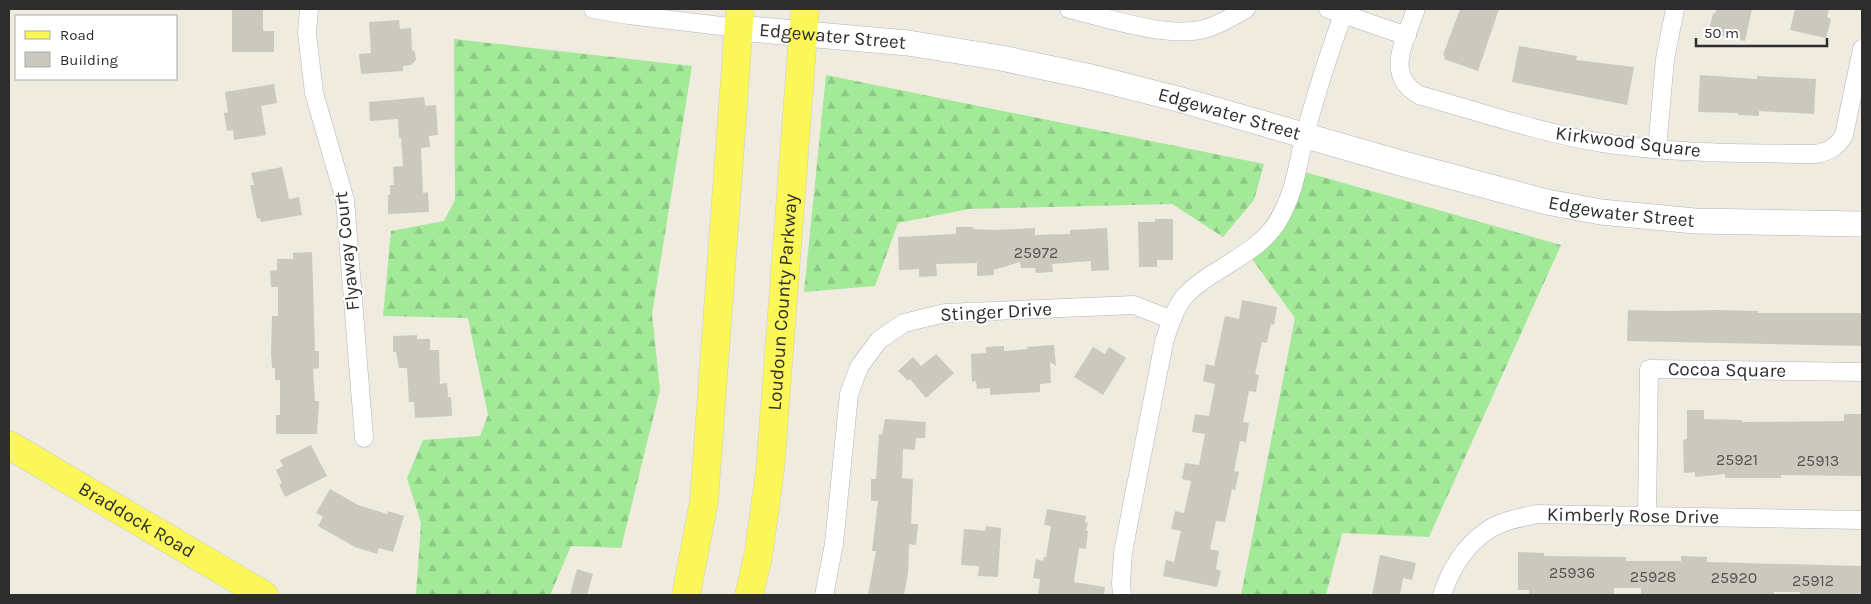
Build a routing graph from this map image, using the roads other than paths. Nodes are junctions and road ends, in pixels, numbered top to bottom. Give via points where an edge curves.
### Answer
1 (309, 9) edge
2 (593, 9) edge
3 (1068, 9) edge
4 (1246, 9) edge
5 (1416, 9) edge
6 (1675, 9) edge
7 (1339, 10) edge
8 (739, 19) edge
9 (804, 22) edge
10 (1406, 36) junction
11 (1862, 48) edge
12 (1305, 136) junction
13 (1657, 149) junction
14 (1862, 224) edge
15 (1172, 320) junction
16 (1862, 372) edge
17 (364, 438) dead end
18 (9, 445) edge
19 (1647, 516) junction
20 (1862, 520) edge
21 (264, 595) edge
22 (686, 595) edge
23 (749, 595) edge
24 (824, 595) edge
25 (1122, 595) edge
26 (1442, 595) edge

1 - 17 street, Flyaway Court via 307,32 314,93 345,200
2 - 8 street, Edgewater Street via 629,15
3 - 4 street via 1167,31 1187,32 1208,28
5 - 10 street, Kirkwood Square
6 - 13 street via 1665,59
7 - 10 street
7 - 12 street
8 - 9 street, Edgewater Street
8 - 22 main road via 704,501
9 - 12 street, Edgewater Street via 1101,79
9 - 23 main road, Loudoun County Parkway via 770,470
10 - 13 street, Kirkwood Square via 1399,56 1399,72 1408,89 1419,95 1548,131
11 - 13 street, Kirkwood Square via 1844,136 1827,152
12 - 14 street, Edgewater Street via 1547,202 1601,212 1695,221
12 - 15 street via 1294,185 1277,222 1264,240 1184,298
15 - 24 street, Stinger Drive via 1134,305 944,313 904,323 879,340 859,367 849,394 834,544
15 - 25 street via 1164,342 1123,552
16 - 19 street, Cocoa Square via 1649,369
18 - 21 main road, Braddock Road
19 - 20 street, Kimberly Rose Drive
19 - 26 street, Kimberly Rose Drive via 1536,514 1512,519 1486,531 1467,550 1452,568

